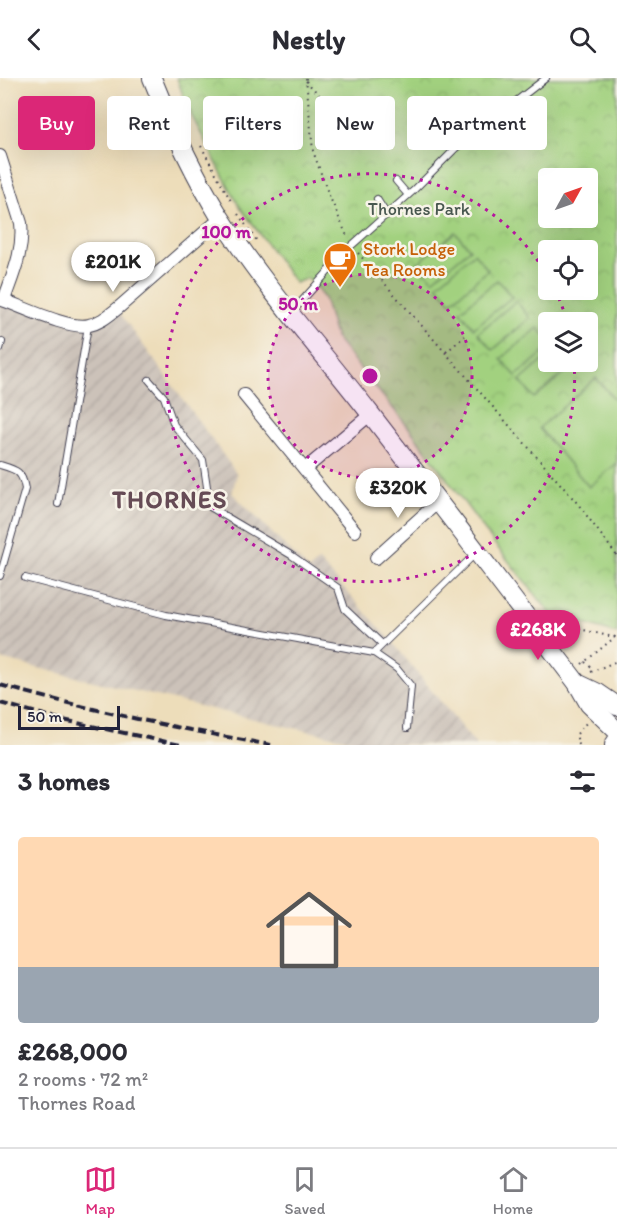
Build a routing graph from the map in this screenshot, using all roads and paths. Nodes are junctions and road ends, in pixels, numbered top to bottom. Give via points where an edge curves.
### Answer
1 (152, 78) edge
2 (546, 78) edge
3 (306, 79) edge
4 (321, 96) edge
5 (0, 156) edge
6 (396, 181) dead end
7 (408, 195) junction
8 (376, 199) dead end
9 (387, 215) junction
10 (221, 218) junction
11 (351, 246) junction
12 (2, 299) edge
13 (290, 314) junction
14 (88, 326) junction
15 (465, 336) dead end
16 (446, 352) junction
17 (149, 380) dead end
18 (244, 395) dead end
19 (371, 414) junction
20 (0, 465) edge
21 (305, 469) junction
22 (439, 501) junction
23 (58, 504) dead end
24 (355, 531) dead end
25 (477, 552) junction
26 (617, 556) edge
27 (376, 558) dead end
28 (0, 576) edge
29 (25, 578) dead end
30 (548, 619) dead end
31 (617, 632) edge
32 (615, 638) edge
33 (382, 644) junction
34 (374, 652) junction
35 (594, 670) dead end
36 (577, 683) junction
37 (617, 706) edge
38 (595, 712) junction
39 (407, 728) dead end
40 (617, 731) edge
41 (579, 745) edge

1 - 10 main road via 169,120
2 - 7 lane via 457,147
3 - 4 path
3 - 11 path via 313,151
5 - 12 street via 22,233 18,259
6 - 7 lane
7 - 9 lane
8 - 9 lane
9 - 11 lane
10 - 13 main road
10 - 14 street via 117,309
11 - 13 lane
11 - 16 path
12 - 14 street via 67,324
13 - 19 main road
14 - 23 lane
15 - 16 path
16 - 26 path via 578,504
17 - 33 lane via 164,397 174,425 203,460 210,507 338,588 345,609
18 - 21 street
19 - 21 street
19 - 22 main road
20 - 28 lane via 17,471 25,489
21 - 24 street
22 - 25 main road
22 - 27 street
25 - 33 lane
25 - 36 main road
29 - 34 lane via 166,615
30 - 32 path
31 - 32 path
32 - 35 path via 583,663
33 - 34 lane
34 - 39 lane via 397,669 411,686
36 - 37 main road
36 - 38 main road
38 - 40 main road
38 - 41 path via 576,735

